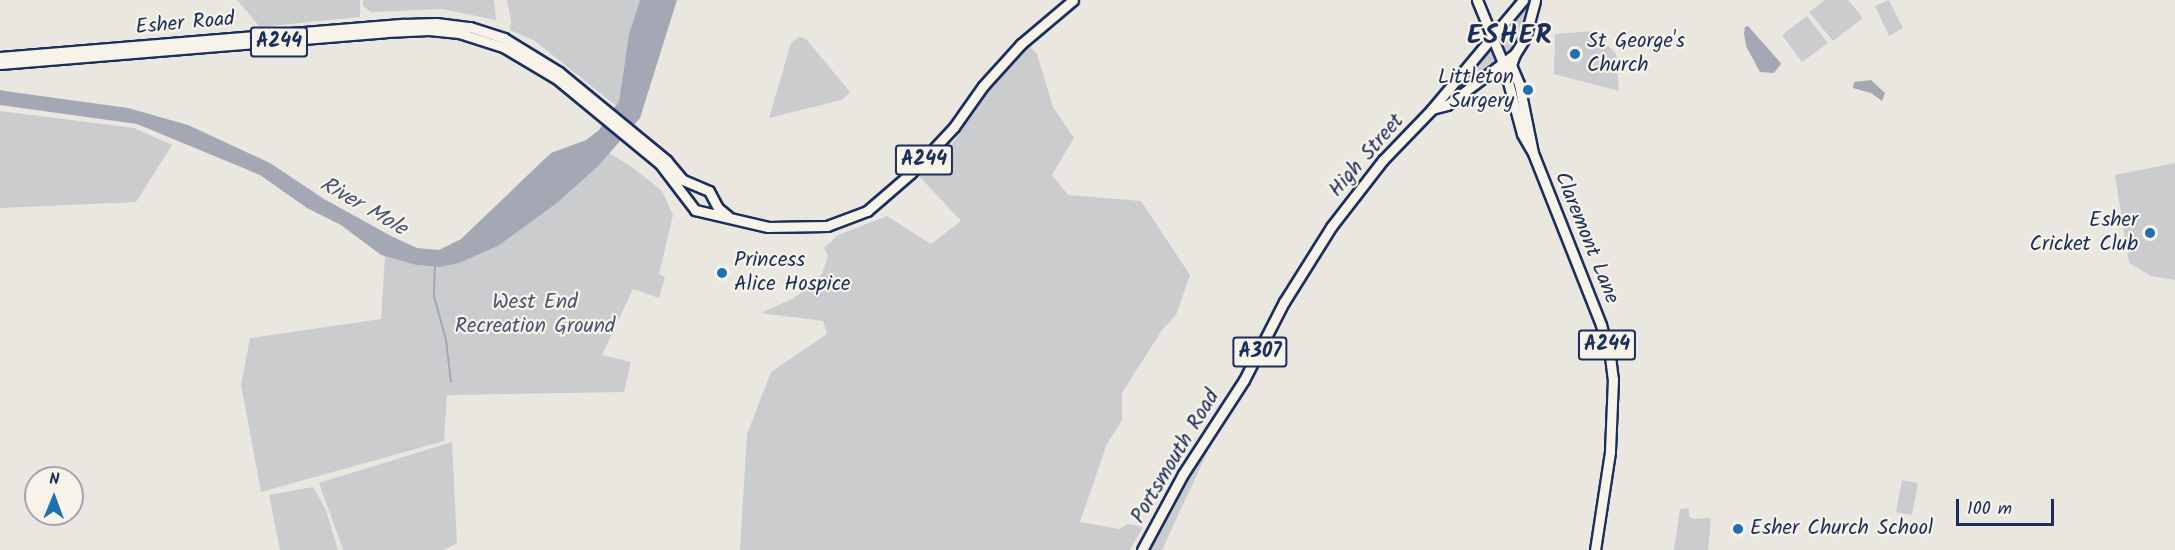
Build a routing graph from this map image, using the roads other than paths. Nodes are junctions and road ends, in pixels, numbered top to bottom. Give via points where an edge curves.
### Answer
1 (1073, 0) edge
2 (1477, 0) edge
3 (1523, 0) edge
4 (1535, 0) edge
5 (1492, 33) junction
6 (1515, 54) junction
7 (0, 57) edge
8 (1503, 63) junction
9 (0, 64) edge
10 (597, 107) junction
11 (1432, 109) junction
12 (628, 134) junction
13 (1533, 153) junction
14 (697, 187) junction
15 (712, 200) junction
16 (688, 202) junction
17 (702, 211) junction
18 (728, 216) junction
19 (1330, 227) joint
20 (1142, 550) edge
21 (1595, 550) edge

1 - 18 main road, A244 via 1021,44 982,86 927,157 867,211 827,226 806,227 768,226
2 - 5 main road, A244
3 - 5 main road, High Street / A307
4 - 6 main road, High Street / A307 via 1525,38
5 - 8 main road, Claremont Lane / A244
5 - 11 main road, High Street / A307
6 - 8 main road, High Street / A307
6 - 13 main road, Claremont Lane / A244 via 1511,64
7 - 10 main road, Esher Road / A244 via 446,23 504,38 560,72
8 - 11 main road, High Street / A307 via 1447,105
8 - 13 main road, Claremont Lane / A244 via 1516,116
9 - 10 main road, Esher Road / A244 via 439,31 479,38 512,51
10 - 12 main road, A244
11 - 19 main road, High Street / A307 via 1383,160
12 - 14 main road, A244
12 - 16 main road, A244 via 665,170
13 - 21 main road, Claremont Lane / A244 via 1610,356 1610,452
14 - 15 main road via 709,191
14 - 16 main road
15 - 17 main road
15 - 18 main road
16 - 17 main road
17 - 18 main road, A244
19 - 20 main road, Portsmouth Road / A307

